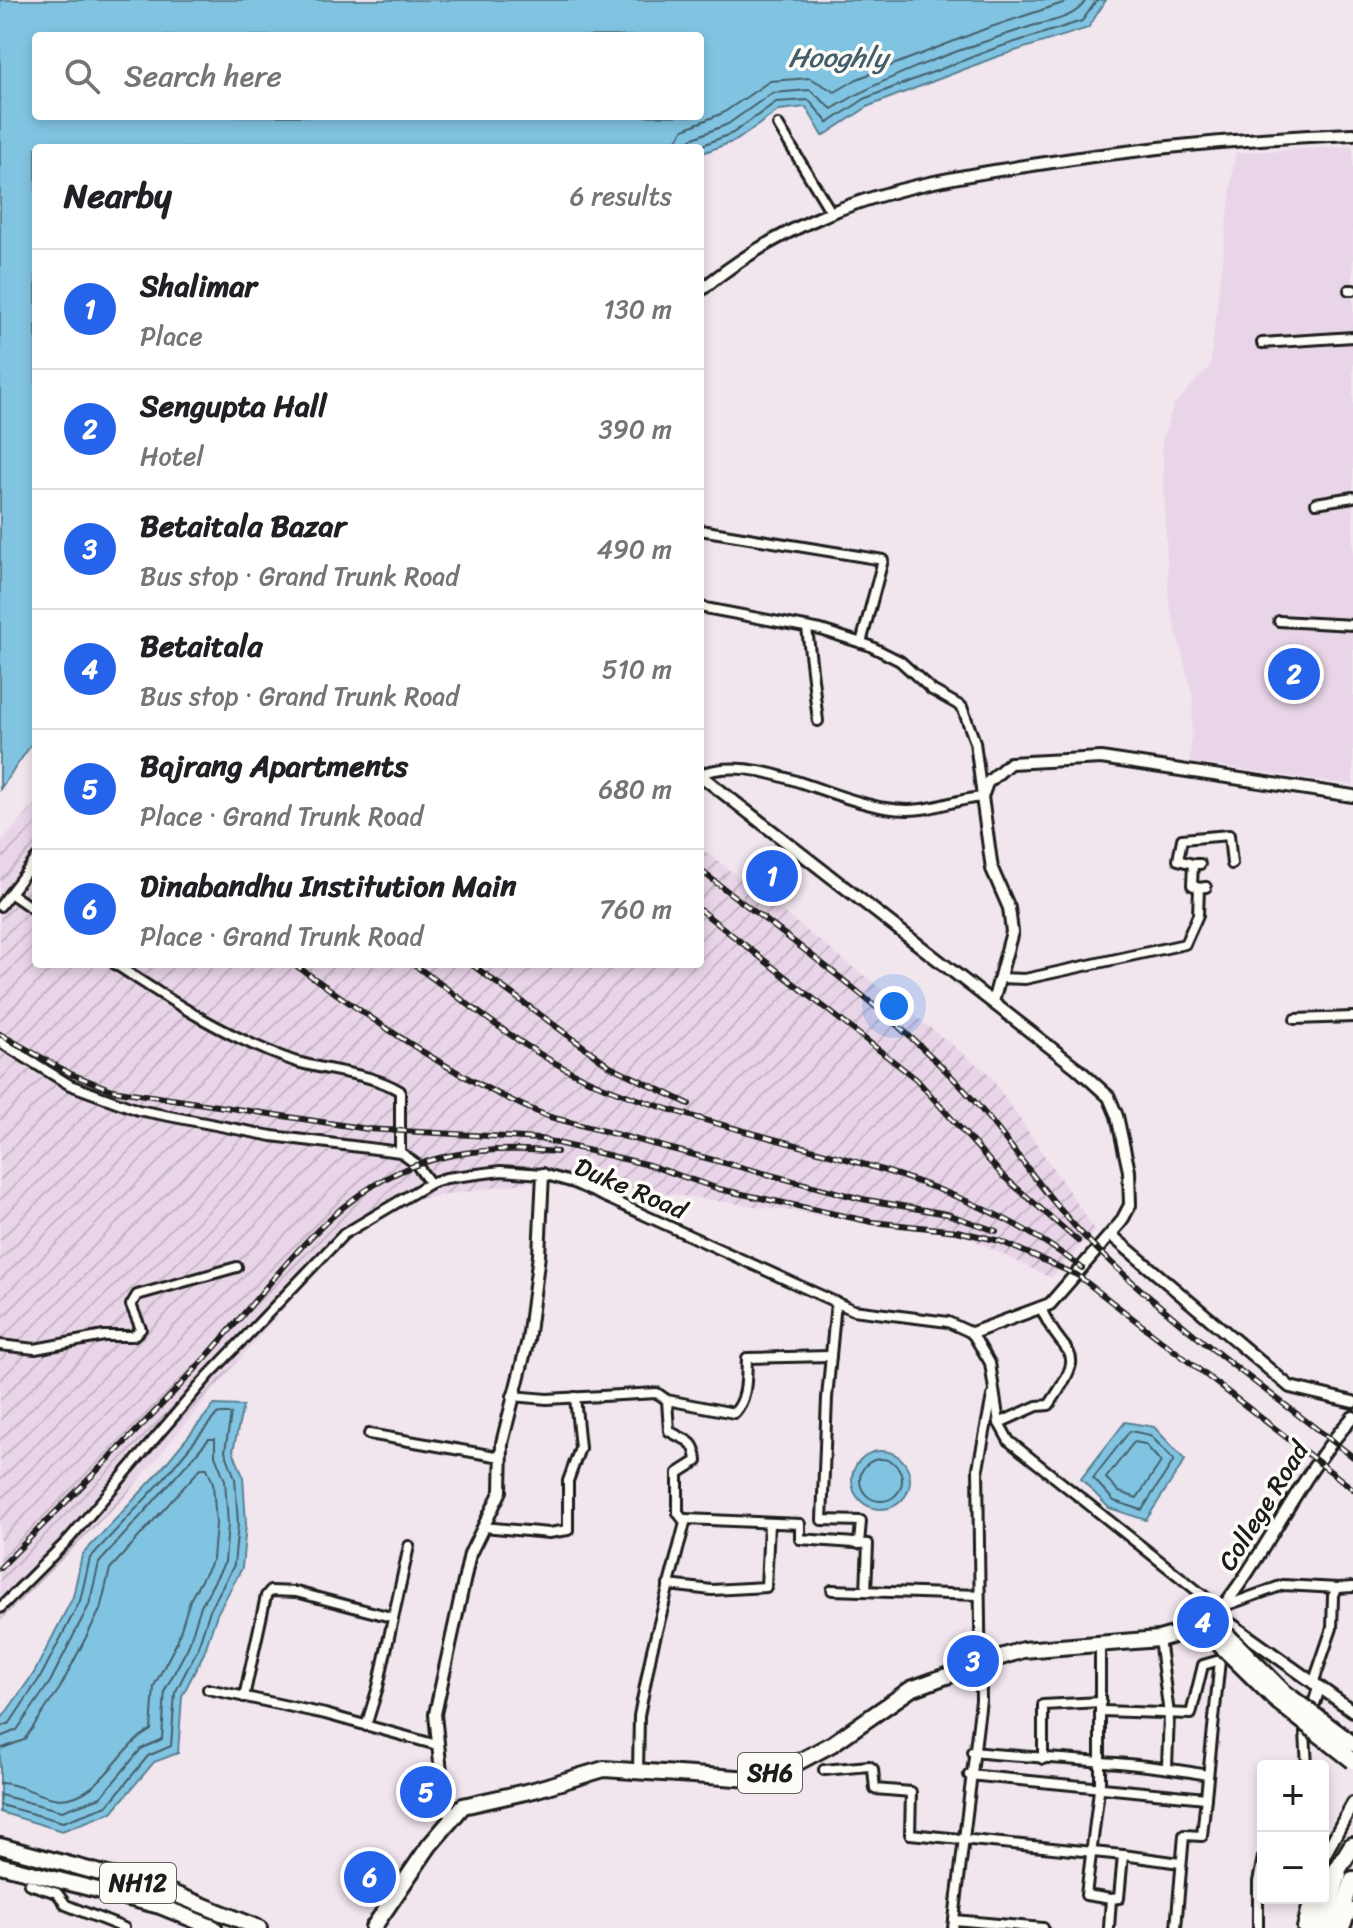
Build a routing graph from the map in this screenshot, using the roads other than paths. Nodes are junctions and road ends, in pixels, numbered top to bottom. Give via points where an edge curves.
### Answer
1 (778, 125) dead end
2 (1353, 134) edge
3 (831, 212) junction
4 (704, 288) edge
5 (1353, 337) edge
6 (1262, 343) dead end
7 (1353, 497) edge
8 (1316, 503) dead end
9 (704, 531) edge
10 (704, 608) edge
11 (1279, 621) dead end
12 (1353, 625) edge
13 (807, 628) junction
14 (861, 643) junction
15 (818, 721) dead end
16 (704, 773) edge
17 (704, 777) edge
18 (1353, 796) edge
19 (982, 797) junction
20 (32, 864) edge
21 (1232, 864) dead end
22 (10, 893) junction
23 (0, 906) edge
24 (32, 908) edge
25 (121, 968) edge
26 (1000, 978) junction
27 (993, 1002) junction
28 (1353, 1017) edge
29 (1295, 1019) dead end
30 (0, 1042) edge
31 (400, 1152) junction
32 (543, 1174) junction
33 (430, 1183) junction
34 (1108, 1238) junction
35 (237, 1267) dead end
36 (836, 1302) junction
37 (1041, 1308) junction
38 (972, 1333) junction
39 (0, 1345) edge
40 (831, 1356) junction
41 (993, 1391) junction
42 (512, 1396) junction
43 (575, 1397) junction
44 (667, 1400) junction
45 (1353, 1402) edge
46 (1353, 1417) edge
47 (999, 1423) junction
48 (369, 1434) dead end
49 (501, 1457) junction
50 (685, 1522) junction
51 (769, 1524) junction
52 (483, 1527) junction
53 (859, 1544) junction
54 (409, 1546) dead end
55 (668, 1585) junction
56 (1353, 1587) edge
57 (1338, 1588) junction
58 (832, 1590) dead end
59 (866, 1591) junction
60 (978, 1595) junction
61 (0, 1608) edge
62 (391, 1617) junction
63 (1213, 1617) junction
64 (1246, 1633) junction
65 (1219, 1635) junction
66 (1159, 1639) junction
67 (1100, 1644) junction
68 (1220, 1660) junction
69 (979, 1664) junction
70 (1316, 1686) junction
71 (208, 1689) dead end
72 (244, 1697) junction
73 (1101, 1706) junction
74 (1353, 1711) edge
75 (1169, 1714) junction
76 (366, 1726) junction
77 (1305, 1732) junction
78 (1353, 1744) edge
79 (437, 1745) junction
80 (972, 1752) junction
81 (1043, 1759) junction
82 (1100, 1759) junction
83 (1307, 1760) edge
84 (1353, 1761) edge
85 (1167, 1767) junction
86 (824, 1770) dead end
87 (1353, 1770) edge
88 (638, 1771) junction
89 (969, 1775) junction
90 (1207, 1775) junction
91 (1099, 1788) junction
92 (1206, 1798) junction
93 (1353, 1803) edge
94 (451, 1821) junction
95 (964, 1839) junction
96 (1353, 1845) edge
97 (0, 1846) edge
98 (1329, 1847) edge
99 (1093, 1851) junction
100 (1123, 1855) junction
101 (1180, 1863) junction
102 (0, 1865) edge
103 (1353, 1879) edge
104 (29, 1884) dead end
105 (1329, 1884) edge
106 (1111, 1899) junction
107 (1258, 1904) edge
108 (1309, 1904) edge
109 (1320, 1904) edge
110 (1353, 1908) edge
111 (954, 1924) edge
112 (124, 1928) edge
113 (214, 1928) edge
114 (259, 1928) edge
115 (373, 1928) edge
116 (1043, 1928) edge
117 (1109, 1928) edge
118 (1176, 1928) edge
119 (1258, 1928) edge
120 (1303, 1928) edge
121 (1312, 1928) edge
122 (1323, 1928) edge
123 (1336, 1928) edge
124 (1345, 1928) edge

1 - 3 street
2 - 3 street via 1168,144 985,172
3 - 4 street via 749,255
5 - 6 street
7 - 8 street
9 - 14 street via 883,560
10 - 13 street
11 - 12 street
13 - 14 street
13 - 15 street
14 - 19 street via 900,661 932,690 962,707 975,742
16 - 19 street via 721,767 752,770 852,802 920,811
17 - 27 street
18 - 19 street via 1082,757 1059,763 1010,763 987,783
19 - 26 street via 992,869 1009,908 1012,932
20 - 22 street
21 - 26 street via 1229,835 1182,839 1178,860 1196,864 1192,885 1202,888 1194,929 1185,944 1025,979
22 - 23 street
22 - 24 street
25 - 31 street via 180,1008 254,1045 297,1062 385,1082 400,1091
26 - 27 street
27 - 34 street via 1109,1097 1129,1171 1130,1205
28 - 29 street
30 - 31 street via 70,1085 138,1110 272,1136
31 - 33 street
32 - 33 street, Duke Road via 501,1171
32 - 36 street, Duke Road via 574,1183
32 - 42 street via 528,1340
33 - 61 street, Duke Road via 344,1234 210,1374 69,1539
34 - 37 street via 1069,1286
34 - 45 street via 1290,1387
35 - 39 street via 137,1295 131,1305 141,1329 133,1336 35,1349
36 - 38 street, Duke Road via 853,1310 948,1322
36 - 40 street
37 - 38 street
37 - 47 street via 1073,1361 1072,1373 1049,1405
38 - 41 street via 990,1363
40 - 44 street via 747,1358 742,1406 734,1413
40 - 53 street via 822,1520 861,1521
41 - 47 street
41 - 60 street via 978,1468
42 - 43 street
42 - 49 street
43 - 44 street via 657,1393
43 - 52 street via 580,1448 568,1481 568,1530
44 - 50 street via 669,1431 696,1447 697,1461 678,1473 678,1513
46 - 63 street, College Road via 1317,1460
47 - 63 street via 1009,1441
48 - 49 street
49 - 52 street via 501,1491
50 - 51 street
50 - 55 street
51 - 53 street via 800,1524 800,1539
51 - 55 street via 766,1587 712,1590
52 - 79 street via 470,1554 451,1631 435,1714
53 - 59 street via 868,1544
54 - 62 street
55 - 88 street via 637,1729
56 - 57 street
57 - 63 street via 1283,1585
57 - 70 street
58 - 59 street
59 - 60 street
60 - 69 street
62 - 72 street via 296,1592 270,1591
62 - 76 street
63 - 64 street
63 - 65 main road
63 - 66 main road, SH6
64 - 68 street
64 - 70 street
65 - 78 main road, bridge
65 - 84 main road, bridge via 1279,1703
66 - 67 main road, SH6
66 - 75 street
67 - 69 main road, SH6 via 1023,1650
67 - 73 street
68 - 75 street via 1203,1665 1194,1712
68 - 90 street
69 - 80 street via 981,1700
69 - 88 main road, SH6 via 911,1689 832,1744 752,1779
70 - 74 street
70 - 77 street
71 - 72 street
72 - 76 street
73 - 75 street
73 - 81 street via 1043,1705
73 - 82 street
75 - 85 street
76 - 79 street
77 - 83 street
77 - 87 street
79 - 94 street
80 - 81 street
80 - 89 street
81 - 82 street
82 - 85 street
82 - 91 street
85 - 90 street
86 - 95 street via 869,1766 875,1789 911,1792 910,1834
88 - 94 main road, SH6 via 604,1769 463,1806
89 - 91 street
89 - 95 street
90 - 92 street
91 - 92 street
91 - 99 street
92 - 101 street via 1202,1836 1184,1835
93 - 98 street
94 - 115 main road, SH6
95 - 99 street
95 - 111 street
96 - 105 highway
96 - 122 main road
97 - 114 main road, NH12 via 167,1891
99 - 100 street
99 - 106 street via 1086,1895
100 - 101 street
100 - 106 street via 1119,1898
101 - 118 street
102 - 113 main road, NH12 via 160,1906
103 - 123 main road
104 - 112 street
106 - 117 street
107 - 119 street
108 - 120 street
109 - 121 highway
110 - 124 street
111 - 116 street

